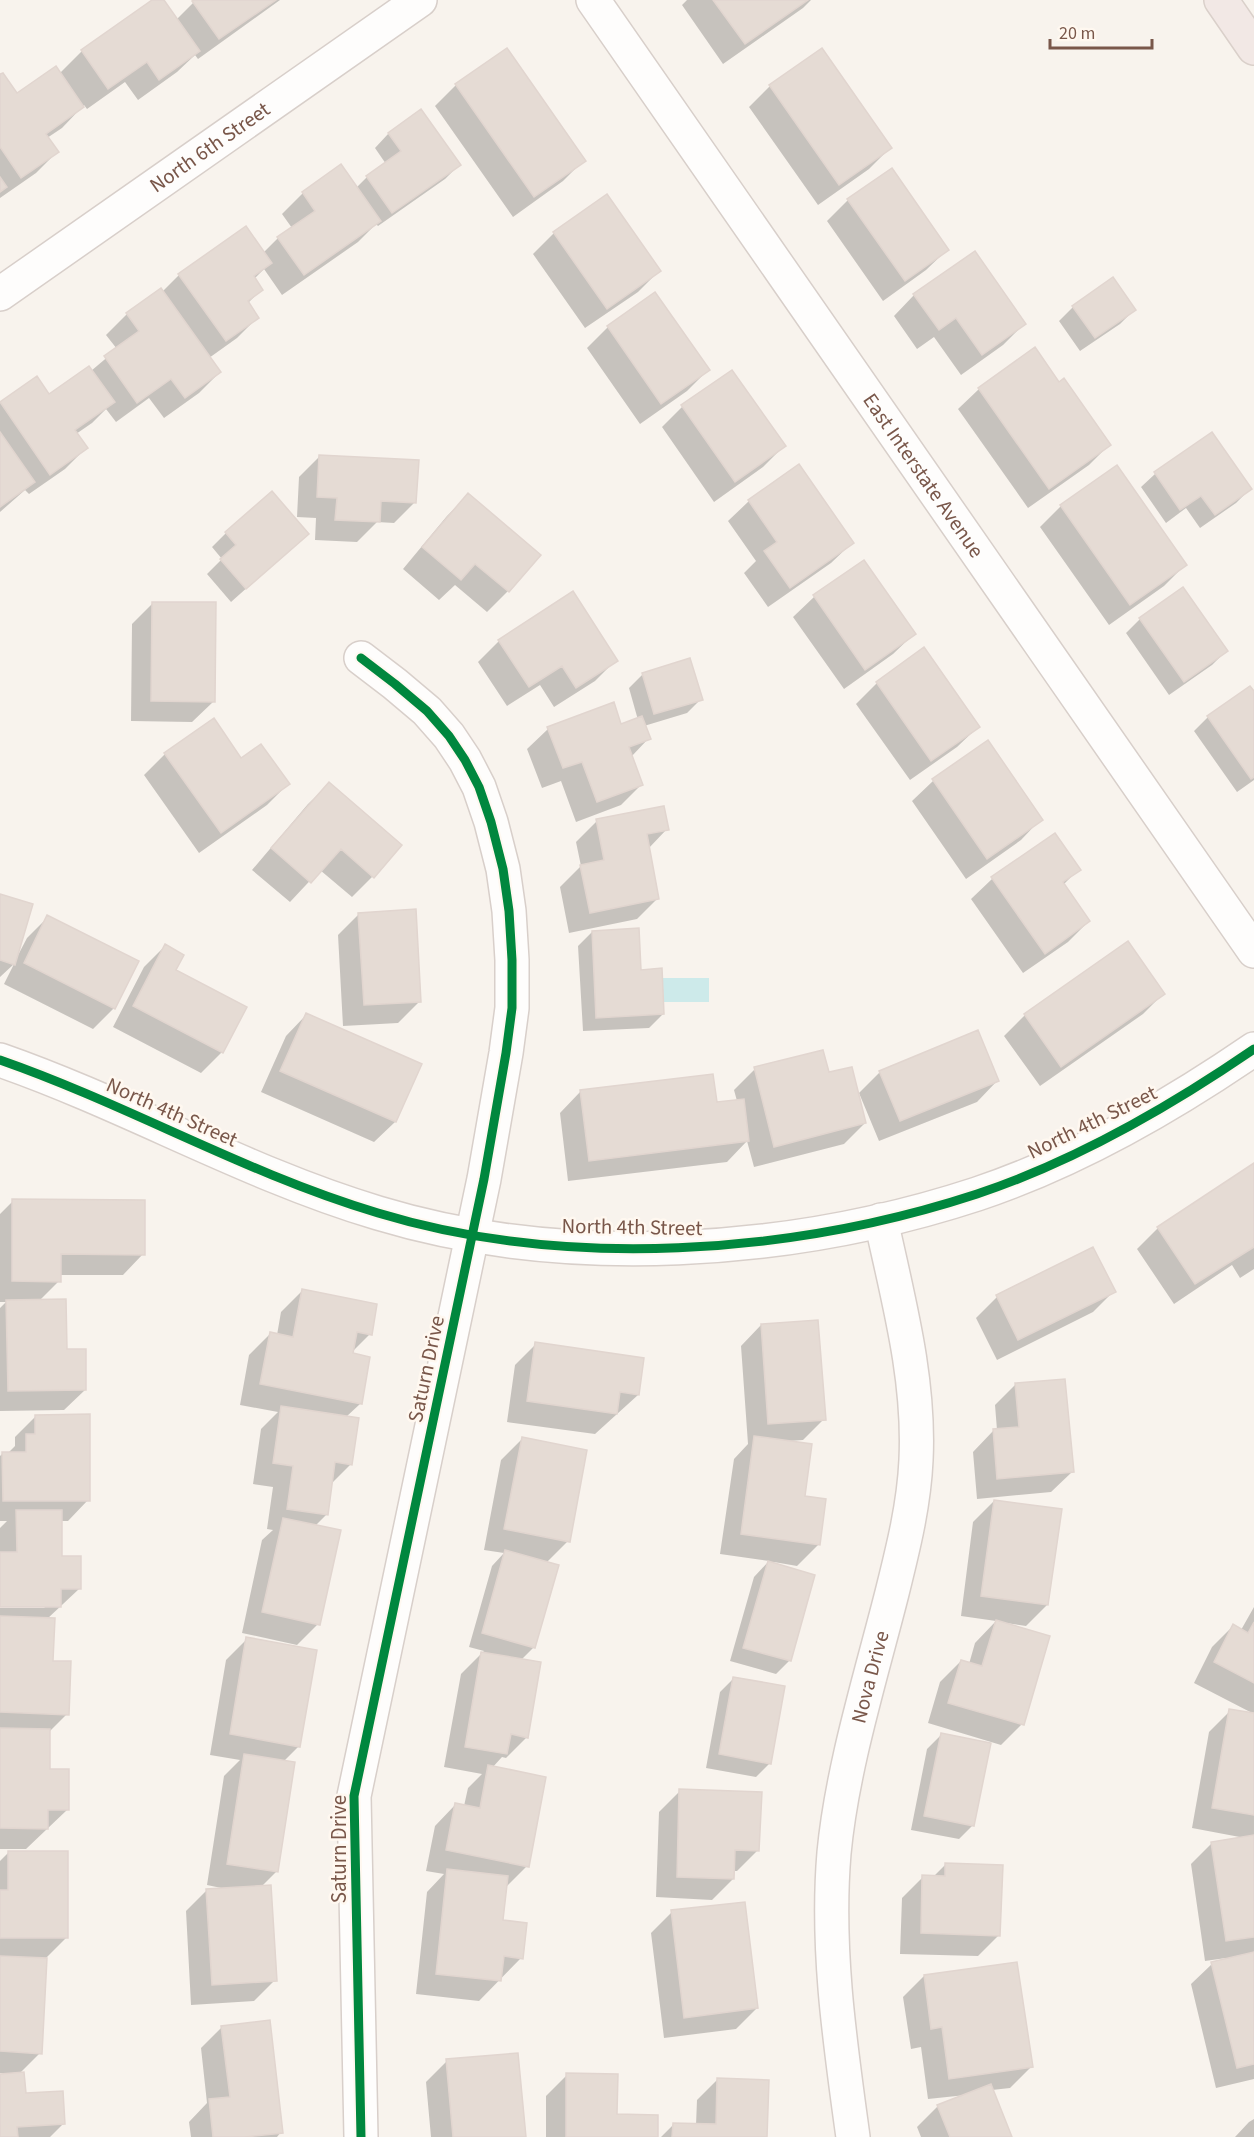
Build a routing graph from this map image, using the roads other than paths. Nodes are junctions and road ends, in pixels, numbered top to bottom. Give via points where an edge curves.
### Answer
1 (420, 0) edge
2 (593, 0) edge
3 (1221, 0) edge
4 (1254, 48) edge
5 (0, 294) edge
6 (360, 658) dead end
7 (1254, 951) edge
8 (1254, 1049) edge
9 (0, 1060) edge
10 (881, 1220) junction
11 (472, 1235) junction
12 (361, 2137) edge
13 (853, 2137) edge

1 - 5 street, North 6th Street
2 - 7 street, East Interstate Avenue
3 - 4 highway
6 - 11 street, Saturn Drive via 427,711 455,744 479,787 502,869 513,960 512,1008
8 - 10 street, North 4th Street via 1143,1118 1037,1170 978,1193
9 - 11 street, North 4th Street via 302,1188 418,1225
10 - 11 street, North 4th Street via 771,1240 645,1249
10 - 13 street, Nova Drive via 912,1371 917,1414 916,1460 912,1506 839,1811 834,1853 834,1988
11 - 12 street, Saturn Drive via 354,1796

